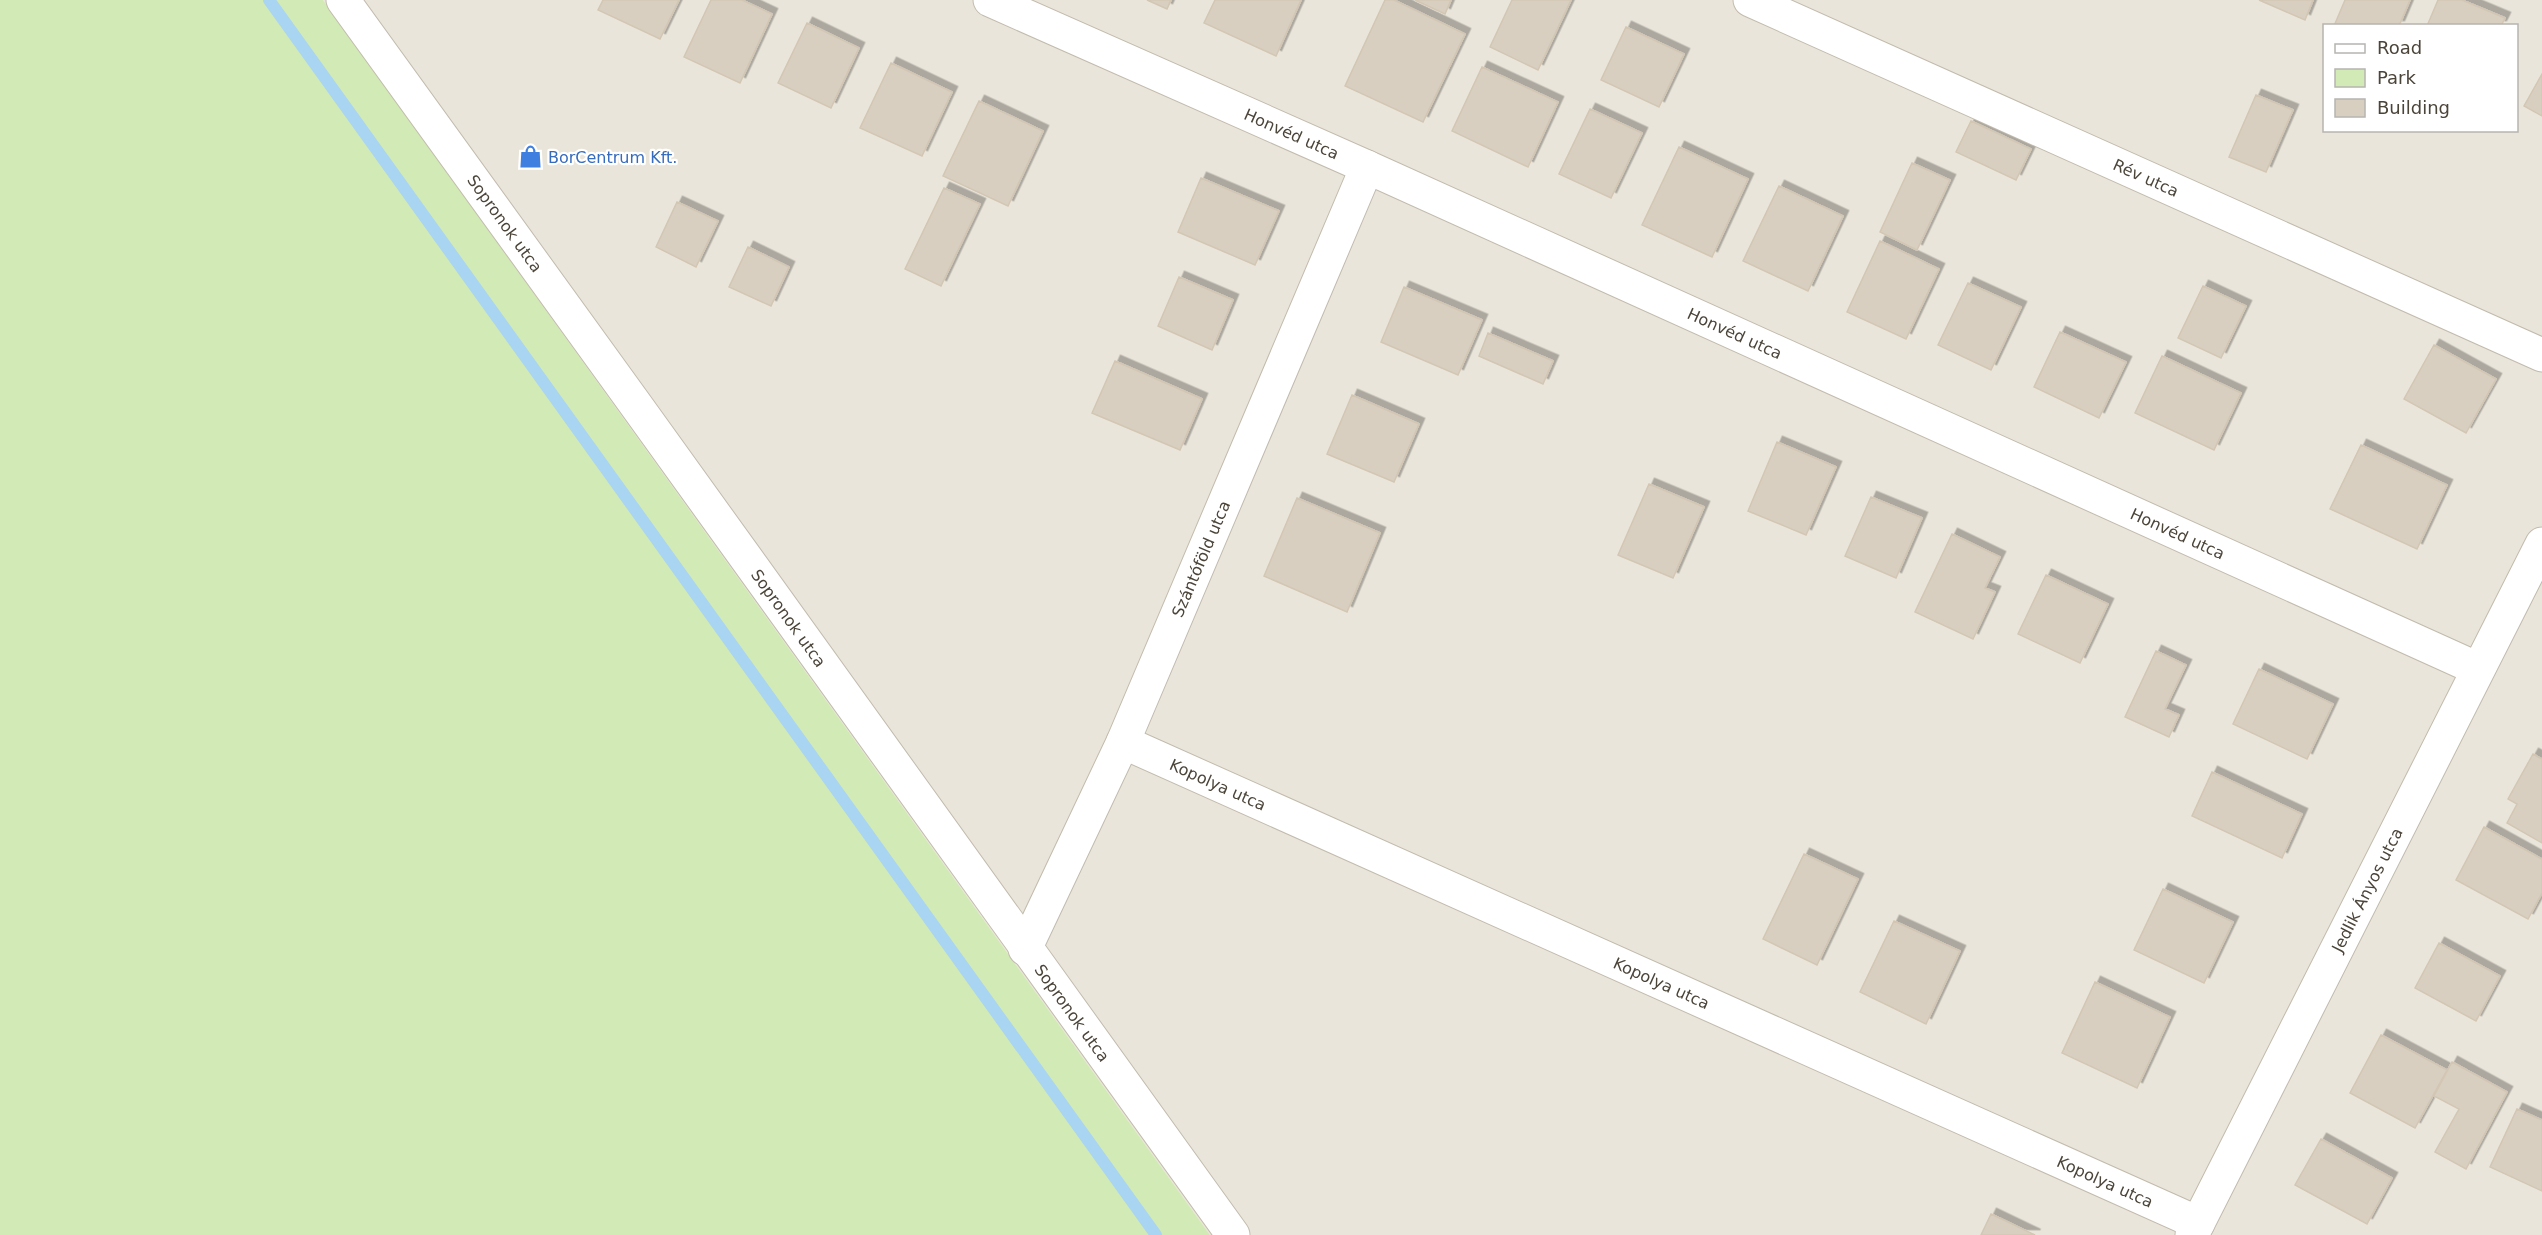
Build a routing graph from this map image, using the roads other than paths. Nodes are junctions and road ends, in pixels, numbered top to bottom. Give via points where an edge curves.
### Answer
1 (343, 0) edge
2 (990, 0) edge
3 (1750, 0) edge
4 (1367, 167) junction
5 (2542, 355) edge
6 (2542, 544) edge
7 (2478, 669) junction
8 (1124, 742) junction
9 (1025, 949) junction
10 (2195, 1229) edge
11 (1233, 1235) edge

1 - 9 street, Sopronok utca via 562,299
2 - 4 street, Honvéd utca
3 - 5 street, Rév utca
4 - 7 street, Honvéd utca
4 - 8 street, Szántóföld utca
6 - 7 street, Jedlik Ányos utca
7 - 10 street, Jedlik Ányos utca
8 - 9 street, Szántóföld utca
8 - 10 street, Kopolya utca
9 - 11 street, Sopronok utca

